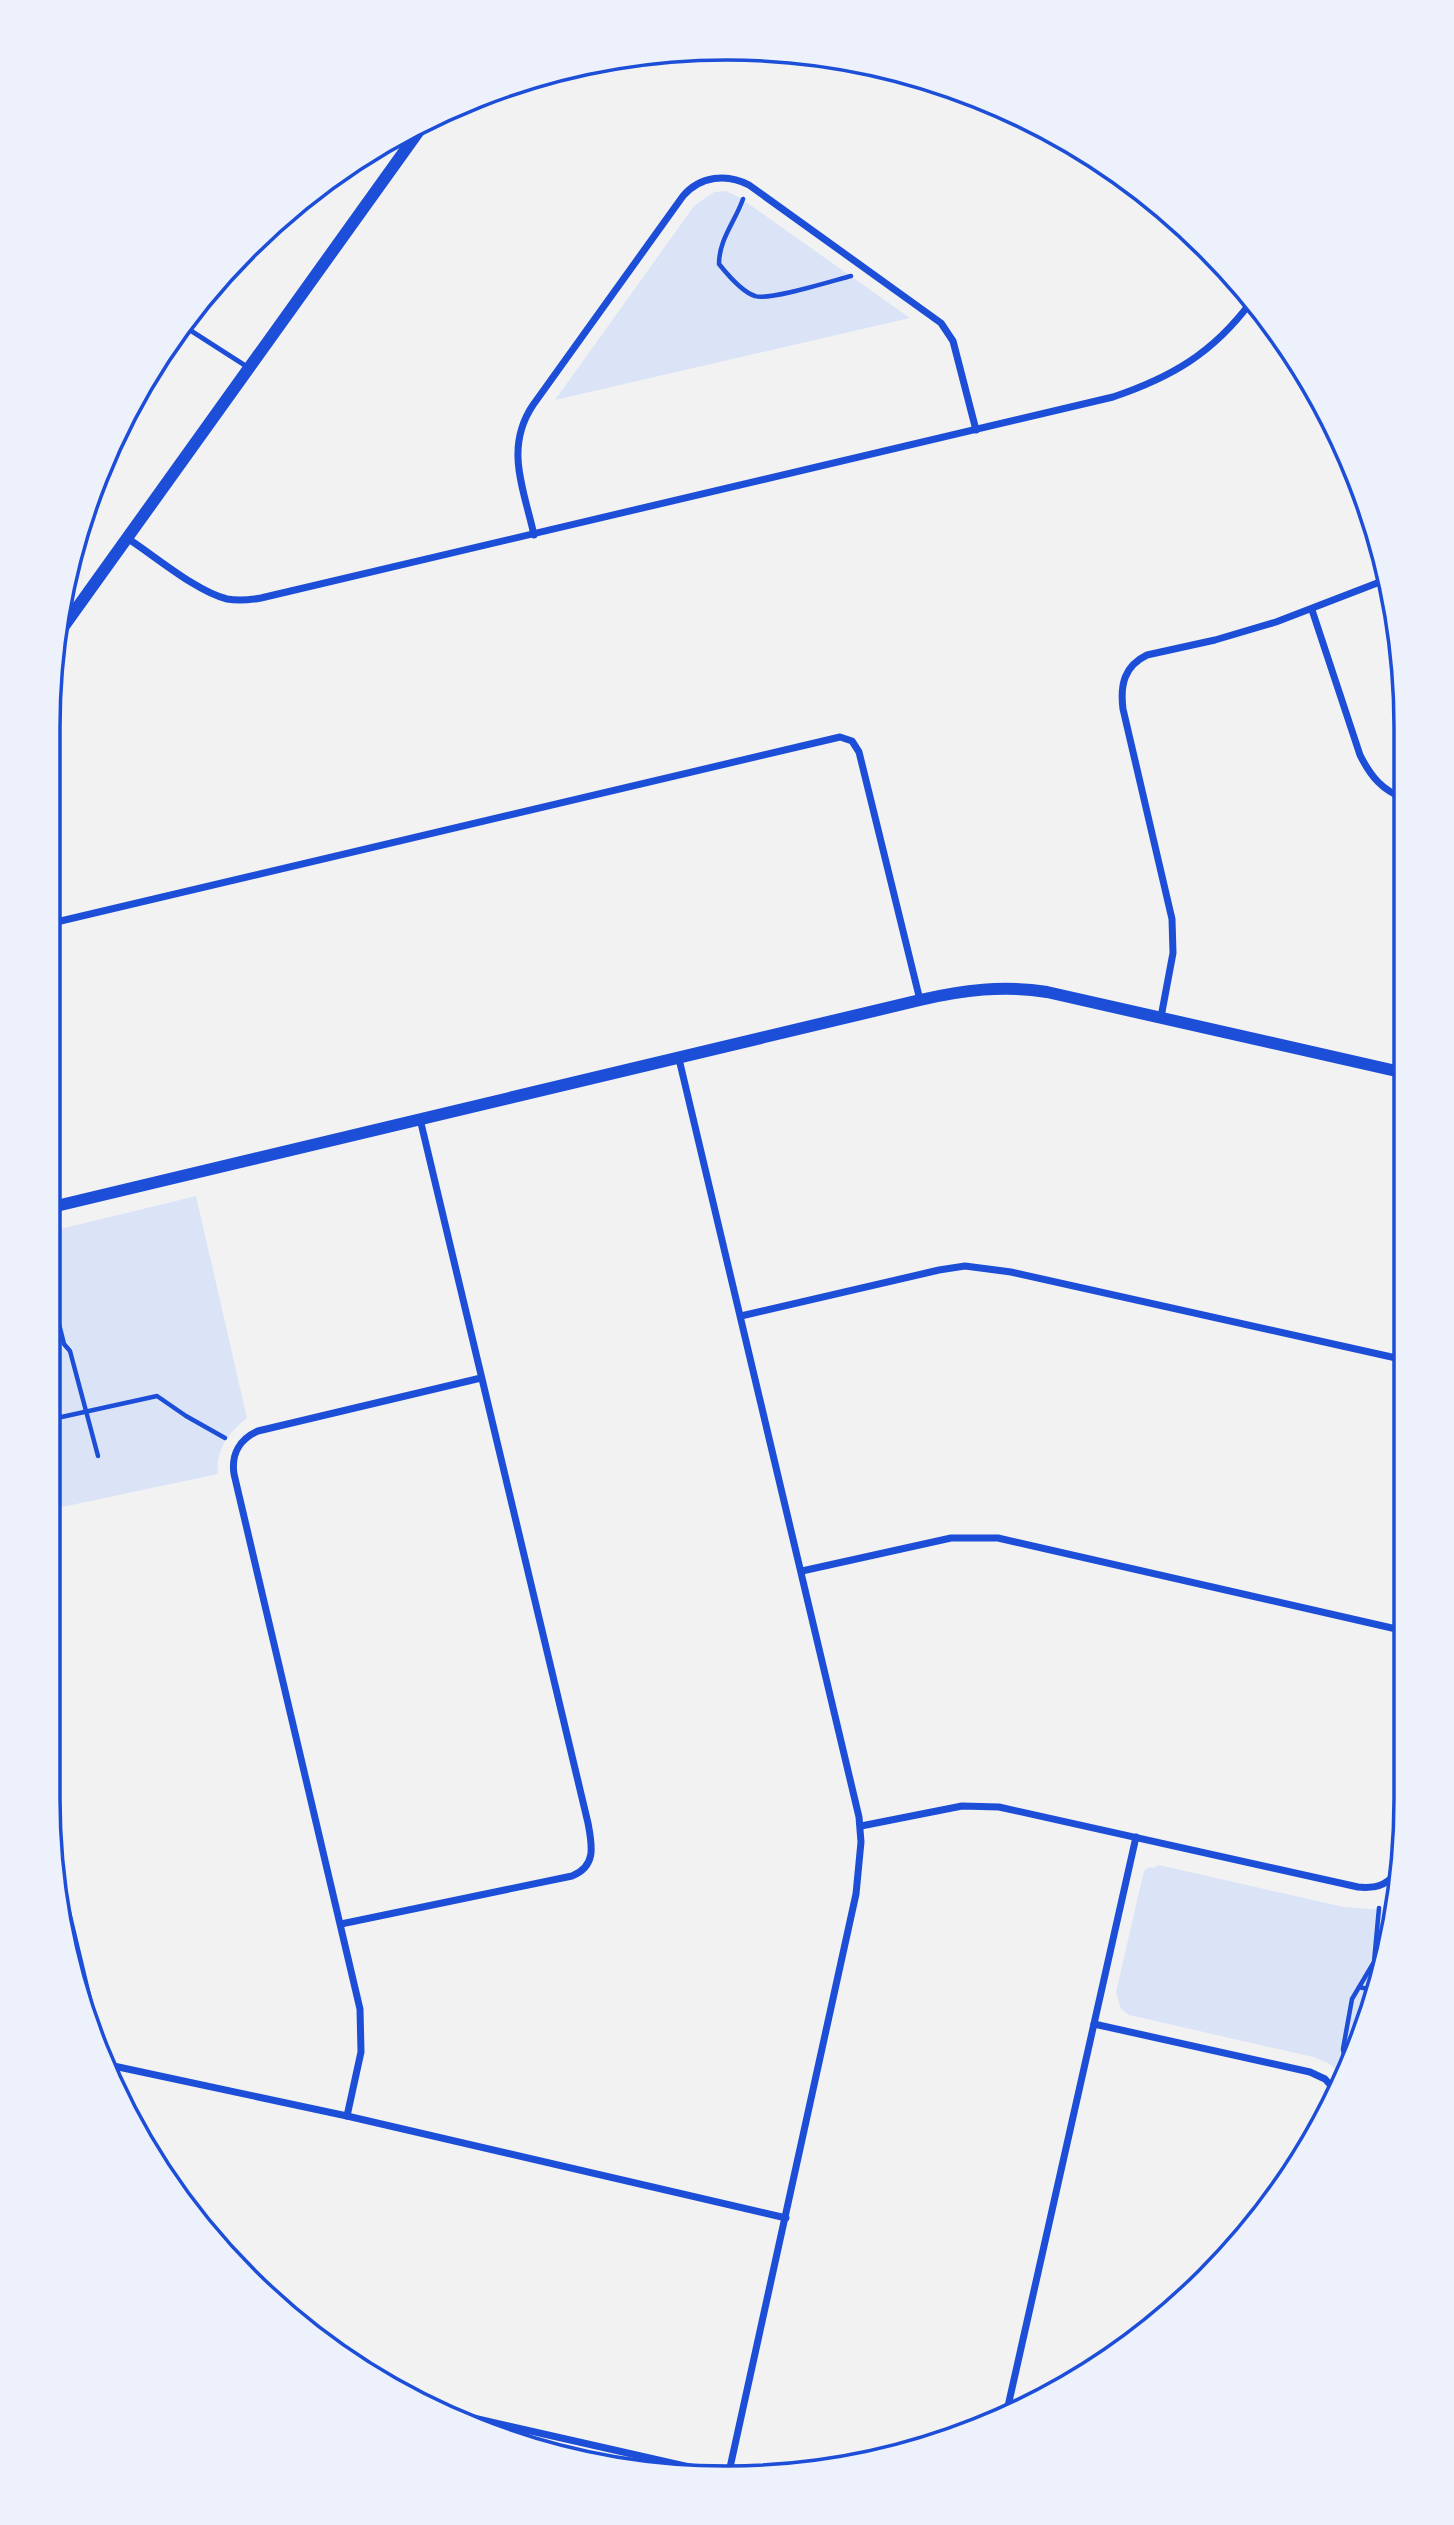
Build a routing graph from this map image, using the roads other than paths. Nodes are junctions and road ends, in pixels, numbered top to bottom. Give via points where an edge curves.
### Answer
1 (414, 138) edge
2 (1246, 308) edge
3 (190, 330) edge
4 (249, 368) junction
5 (976, 430) junction
6 (534, 536) junction
7 (128, 538) junction
8 (1379, 583) edge
9 (1312, 610) junction
10 (68, 619) edge
11 (1394, 794) edge
12 (60, 921) edge
13 (920, 1000) junction
14 (1161, 1017) junction
15 (679, 1059) junction
16 (1394, 1070) edge
17 (420, 1119) junction
18 (60, 1205) edge
19 (741, 1317) junction
20 (1394, 1358) edge
21 (481, 1378) junction
22 (802, 1571) junction
23 (1394, 1628) edge
24 (861, 1826) junction
25 (1136, 1837) junction
26 (1389, 1881) edge
27 (341, 1924) junction
28 (1094, 2024) junction
29 (116, 2066) edge
30 (1330, 2084) edge
31 (347, 2116) junction
32 (786, 2218) junction
33 (1009, 2403) edge
34 (490, 2422) edge
35 (671, 2463) edge
36 (730, 2466) edge

1 - 4 street
2 - 5 street via 1209,347 1165,377 1113,397
3 - 4 lane
4 - 7 street
5 - 6 street
5 - 6 street via 953,341 941,323 749,185 733,178 710,179 683,196 523,421 517,460
6 - 7 street via 237,600 206,590
7 - 10 street
8 - 9 street
9 - 11 street via 1364,765 1381,787
9 - 14 street via 1147,655 1131,666 1124,679 1123,709 1172,919 1172,965
12 - 13 street via 840,737 852,741 859,752
13 - 14 street via 970,990 1013,988
13 - 15 street
14 - 16 street
15 - 17 street
15 - 19 street
17 - 18 street
17 - 21 street
19 - 20 street via 940,1270 972,1267
19 - 22 street
21 - 27 street via 258,1431 246,1437 234,1459
21 - 27 street via 588,1823 592,1857 586,1869 572,1876
22 - 23 street via 951,1538 998,1538
22 - 24 street
24 - 25 street via 982,1805
24 - 32 street via 856,1894
25 - 26 street via 1358,1888 1376,1888
25 - 28 street
27 - 31 street via 361,2023 361,2052
28 - 30 street via 1310,2072
28 - 33 street
29 - 31 street
31 - 32 street
32 - 36 street
34 - 35 street

